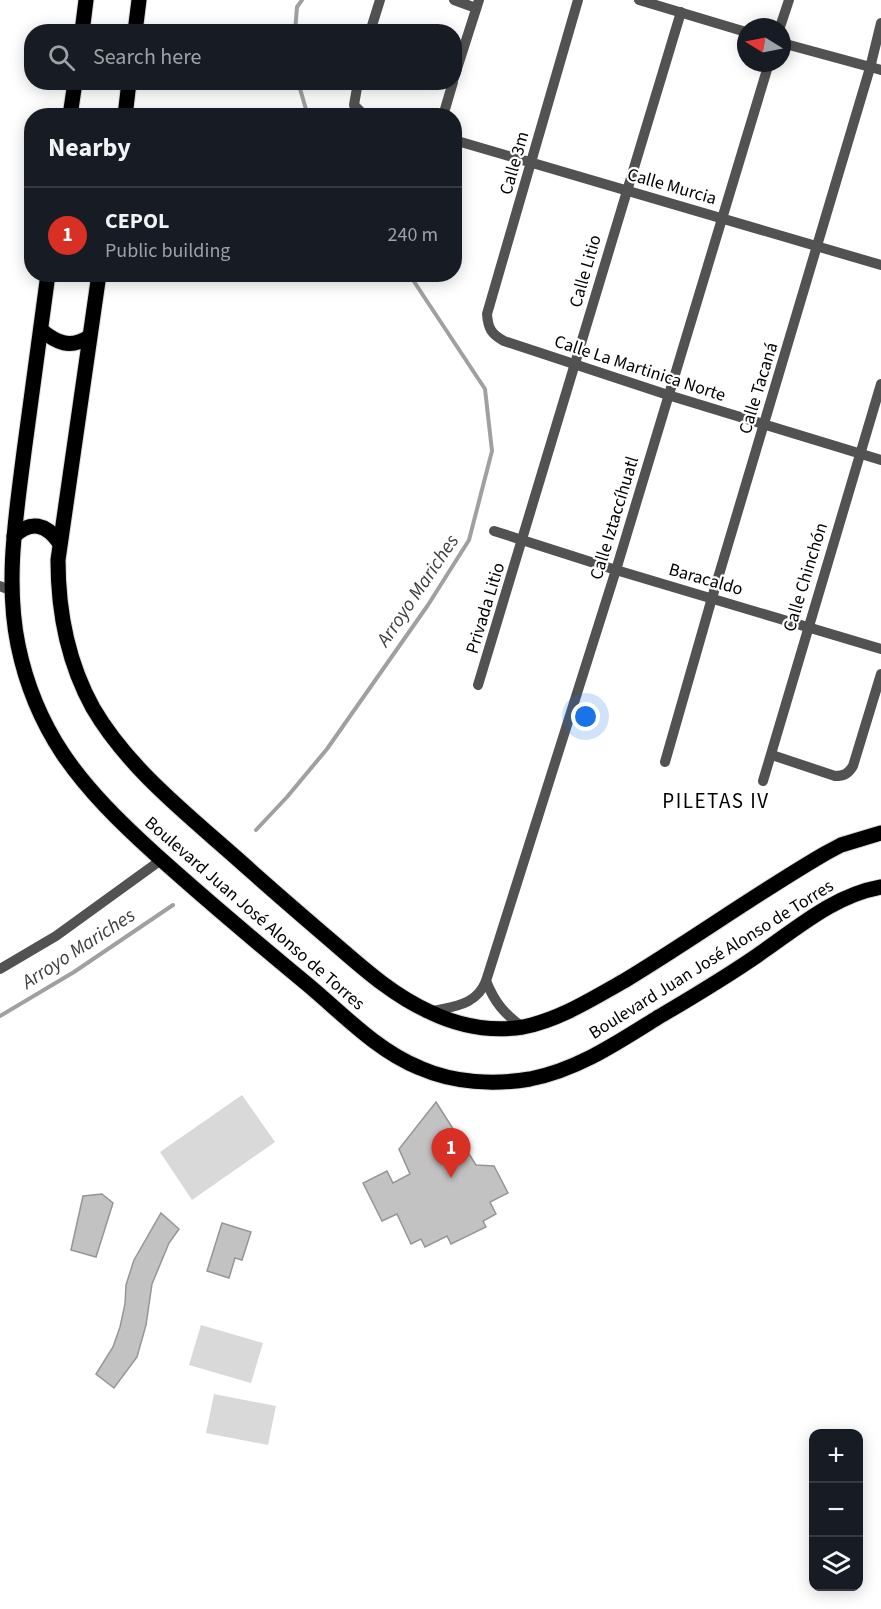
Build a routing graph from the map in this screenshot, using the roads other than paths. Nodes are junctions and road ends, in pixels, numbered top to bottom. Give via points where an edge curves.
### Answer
1 (86, 0) edge
2 (139, 0) edge
3 (380, 0) edge
4 (454, 0) edge
5 (578, 0) edge
6 (639, 0) edge
7 (789, 0) edge
8 (477, 4) edge
9 (681, 12) junction
10 (783, 18) edge
11 (881, 23) edge
12 (83, 24) edge
13 (136, 24) edge
14 (372, 24) edge
15 (737, 30) edge
16 (791, 45) edge
17 (462, 54) edge
18 (876, 69) edge
19 (766, 72) edge
20 (74, 90) edge
21 (128, 90) edge
22 (356, 90) edge
23 (451, 90) edge
24 (71, 108) edge
25 (125, 108) edge
26 (357, 108) edge
27 (445, 108) edge
28 (462, 142) edge
29 (532, 163) junction
30 (626, 190) junction
31 (723, 218) junction
32 (818, 247) junction
33 (881, 265) edge
34 (47, 282) edge
35 (98, 282) edge
36 (41, 330) junction
37 (493, 335) joint
38 (89, 337) junction
39 (576, 365) junction
40 (881, 384) edge
41 (668, 395) junction
42 (765, 424) junction
43 (860, 453) junction
44 (881, 460) edge
45 (494, 531) dead end
46 (14, 536) junction
47 (523, 540) junction
48 (60, 542) junction
49 (616, 570) junction
50 (6, 588) edge
51 (712, 598) junction
52 (808, 626) junction
53 (881, 649) edge
54 (881, 674) edge
55 (478, 685) dead end
56 (772, 755) junction
57 (665, 762) dead end
58 (763, 781) dead end
59 (881, 833) edge
60 (161, 860) junction
61 (881, 886) edge
62 (0, 969) edge
63 (486, 981) junction
64 (430, 1012) junction
65 (522, 1027) junction

1 - 12 main road
2 - 13 main road
3 - 14 street
4 - 8 street
5 - 29 street, Calle 3m
6 - 9 street
7 - 10 street
8 - 17 street
9 - 15 street
9 - 30 street, Calle Litio
11 - 18 street, Calle Tacaná
16 - 18 street
18 - 32 street, Calle Tacaná
19 - 31 street, Calle Iztaccíhuatl
20 - 24 main road
21 - 25 main road
22 - 26 street
23 - 27 street
28 - 29 street, Calle Murcia
29 - 30 street, Calle Murcia
29 - 37 street, Calle 3m via 487,314
30 - 31 street, Calle Murcia
30 - 39 street, Calle Litio
31 - 32 street, Calle Murcia
31 - 41 street, Calle Iztaccíhuatl
32 - 33 street, Calle Murcia
32 - 42 street, Calle Tacaná
34 - 36 main road, Boulevard Juan José Alonso de Torres
35 - 38 main road, Boulevard Juan José Alonso de Torres
36 - 38 main road via 62,344
36 - 46 main road, Boulevard Juan José Alonso de Torres
37 - 39 street, Calle La Martinica Norte
38 - 48 main road, Boulevard Juan José Alonso de Torres
39 - 41 street, Calle La Martinica Norte
39 - 47 street, Calle Litio
40 - 43 street, Calle Chinchón
41 - 42 street, Calle La Martinica Norte
41 - 49 street, Calle Iztaccíhuatl
42 - 43 street, Calle La Martinica Norte
42 - 51 street, Calle Tacaná
43 - 44 street, Calle La Martinica Norte
43 - 52 street, Calle Chinchón
45 - 47 street, Baracaldo
46 - 48 main road via 25,527 40,526
46 - 50 main road, Boulevard Juan José Alonso de Torres
47 - 49 street, Baracaldo
47 - 55 street, Privada Litio
48 - 64 main road, Boulevard Juan José Alonso de Torres via 59,603 67,647 84,690 117,744 144,774 371,976
49 - 51 street, Baracaldo
49 - 63 street, Calle Iztaccíhuatl
50 - 60 main road, Boulevard Juan José Alonso de Torres via 39,714 82,780
51 - 52 street, Baracaldo
51 - 57 street, Calle Tacaná
52 - 53 street, Baracaldo
52 - 56 street, Calle Chinchón
54 - 56 street via 853,766 845,775 835,776
56 - 58 street, Calle Chinchón
59 - 65 main road, Boulevard Juan José Alonso de Torres via 826,853 595,998 564,1014
60 - 61 main road, Boulevard Juan José Alonso de Torres via 384,1048 420,1068 479,1082 536,1078 590,1058 718,982 829,905
60 - 62 street via 56,936
63 - 64 street, Calle Iztaccíhuatl via 476,998
63 - 65 street via 499,1007
64 - 65 main road, Boulevard Juan José Alonso de Torres via 482,1028

